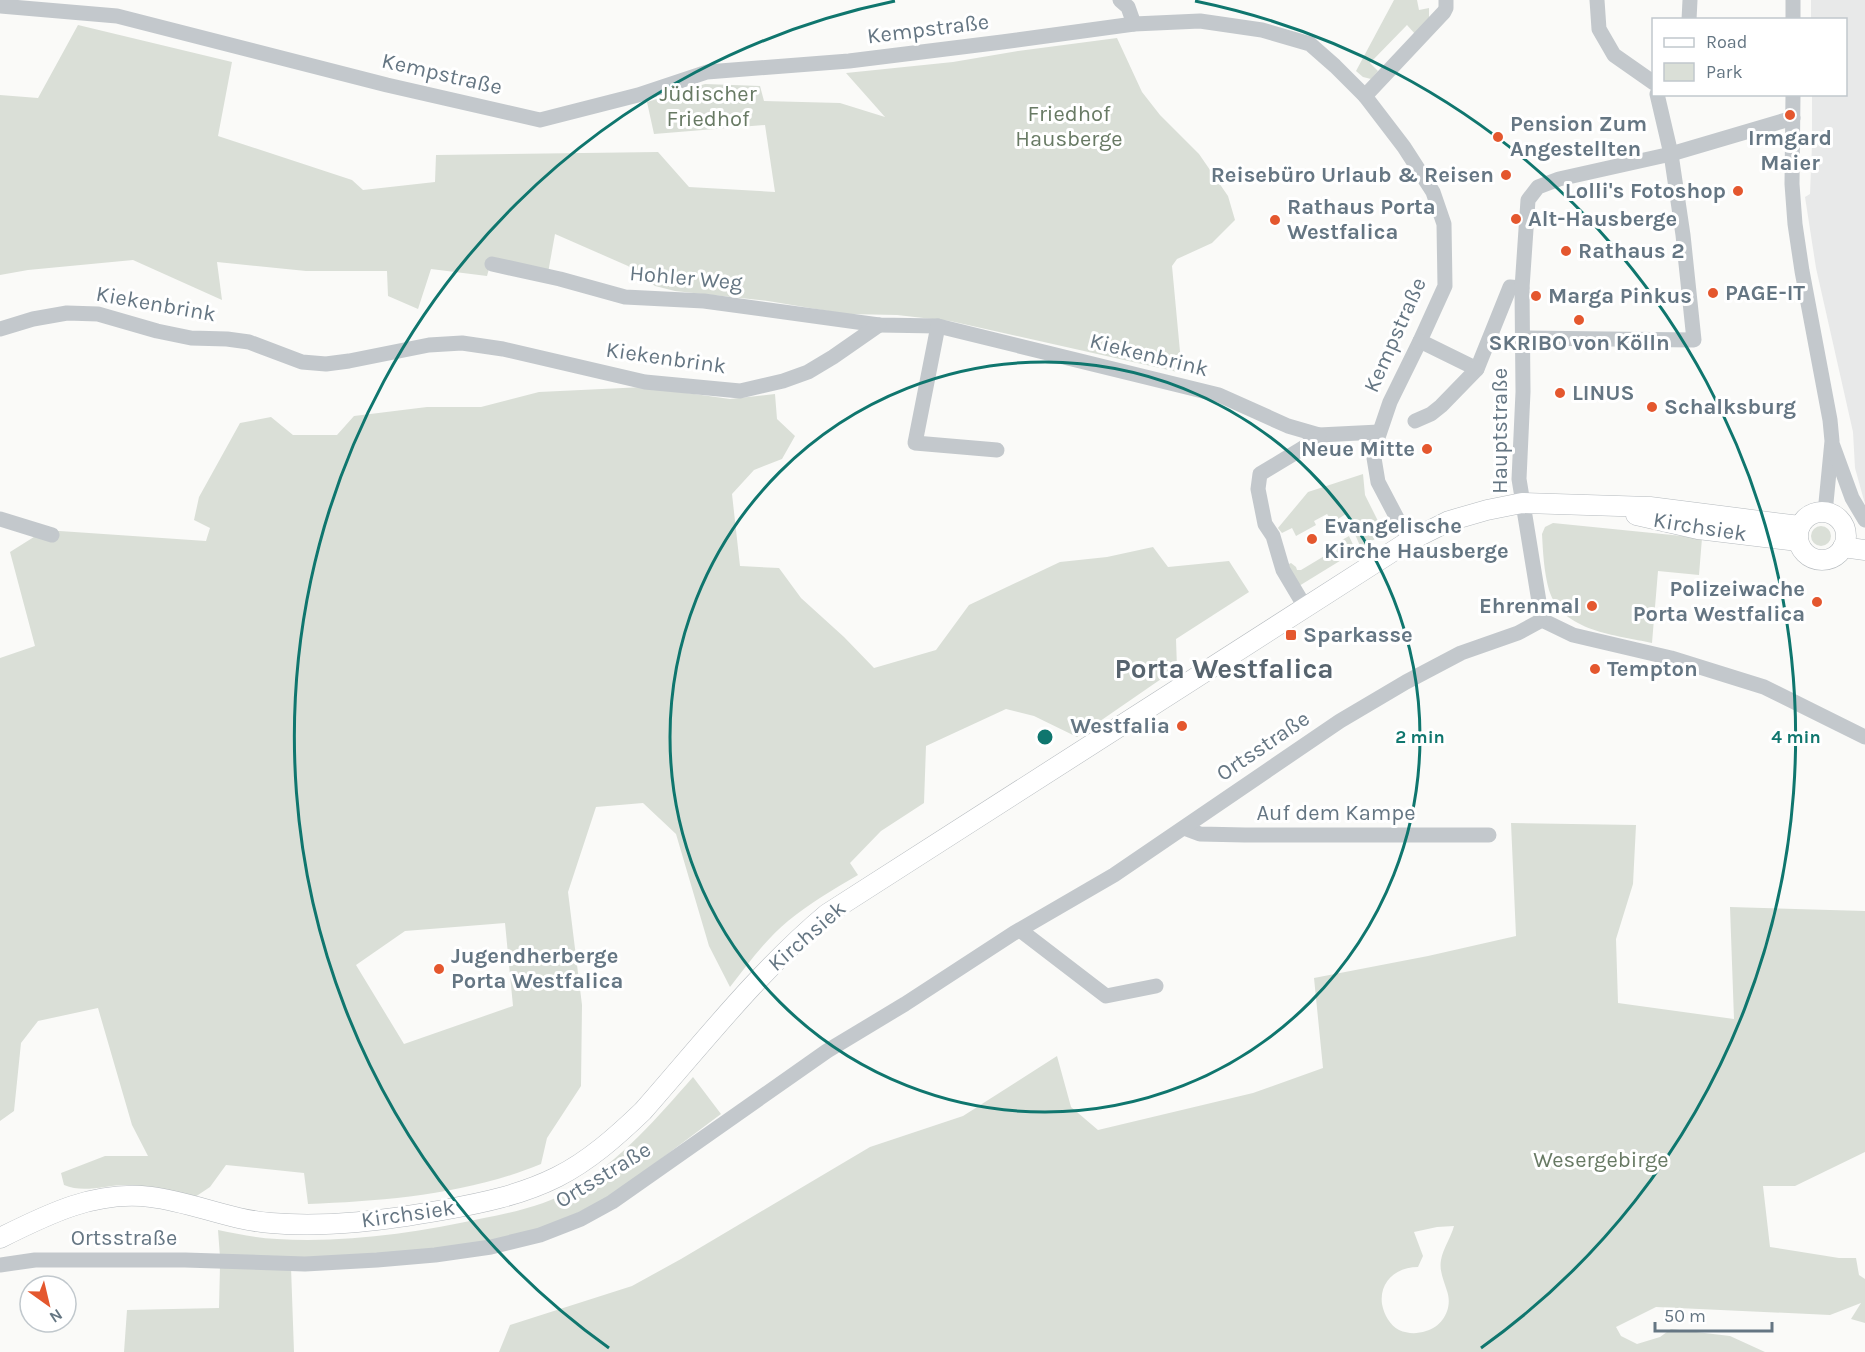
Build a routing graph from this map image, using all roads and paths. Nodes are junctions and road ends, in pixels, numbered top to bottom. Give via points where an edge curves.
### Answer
1 (1120, 0) edge
2 (1446, 0) edge
3 (1597, 0) edge
4 (1690, 0) edge
5 (1793, 0) edge
6 (0, 6) edge
7 (1689, 18) edge
8 (1793, 18) edge
9 (1134, 24) junction
10 (1652, 81) edge
11 (1365, 96) junction
12 (1657, 96) edge
13 (1793, 96) edge
14 (1793, 118) junction
15 (1671, 154) junction
16 (492, 264) dead end
17 (1522, 288) junction
18 (879, 325) junction
19 (938, 326) junction
20 (0, 329) edge
21 (1524, 338) junction
22 (1420, 341) junction
23 (1477, 369) junction
24 (1415, 421) dead end
25 (1378, 432) junction
26 (1319, 435) junction
27 (1832, 441) junction
28 (997, 450) dead end
29 (1522, 503) junction
30 (1825, 513) junction
31 (0, 519) edge
32 (1865, 520) edge
33 (1799, 533) junction
34 (52, 534) dead end
35 (1410, 541) junction
36 (1843, 546) junction
37 (1865, 550) edge
38 (1305, 607) junction
39 (1542, 620) junction
40 (1865, 737) edge
41 (1184, 828) junction
42 (1490, 835) dead end
43 (1020, 930) junction
44 (1156, 986) dead end
45 (0, 1238) edge
46 (0, 1265) edge

1 - 9 street via 1128,7
2 - 11 street via 1444,12
3 - 10 street via 1599,29 1614,55
4 - 7 street
5 - 8 street
6 - 9 street, Kempstraße via 117,16 387,86 540,120 638,95 707,72 849,61
9 - 11 street, Kempstraße via 1200,21 1262,30 1310,44
11 - 22 street, Kempstraße via 1433,192 1444,224 1445,285
12 - 15 street
13 - 14 street
14 - 15 street, Hauptstraße
14 - 27 street via 1795,224
15 - 17 street, Hauptstraße via 1538,187 1528,200
15 - 21 street via 1694,340
16 - 18 street, Hohler Weg via 625,297 704,301
17 - 21 street, Hauptstraße
17 - 23 street via 1510,287
18 - 19 street, Kiekenbrink
18 - 20 street, Kiekenbrink via 808,372 740,391 645,382 462,343 429,345 326,364 302,362 249,342 191,338 98,314 67,313
19 - 26 street, Kiekenbrink via 1219,395 1288,426
19 - 28 street via 915,443
21 - 29 street, Hauptstraße via 1519,479
22 - 23 street
22 - 25 street, Kempstraße
23 - 24 street via 1441,406
25 - 26 street, Kiekenbrink
25 - 35 street, Kempstraße via 1373,452 1378,482
26 - 38 street via 1260,474 1258,489 1265,524 1273,536 1283,570
27 - 30 street
27 - 32 street via 1852,498
29 - 33 main road, Kirchsiek via 1650,507
29 - 35 main road, Kirchsiek via 1449,521
29 - 39 street, Hauptstraße
30 - 33 main road via 1810,515
30 - 36 main road via 1843,525
31 - 34 street
33 - 36 main road via 1804,554 1817,560 1833,558
35 - 38 main road, Kirchsiek
36 - 37 main road
38 - 45 main road, Kirchsiek via 827,914 771,966 626,1128 556,1178 468,1206 358,1222 270,1223 152,1197 93,1199 61,1209
39 - 40 street via 1573,635 1671,658 1764,687
39 - 41 street, Ortsstraße via 1461,653 1406,682 1340,721
41 - 42 street, Auf dem Kampe via 1211,835
41 - 43 street, Ortsstraße
43 - 44 street via 1106,996
43 - 46 street, Ortsstraße via 827,1051 612,1202 540,1235 491,1247 377,1260 34,1260

